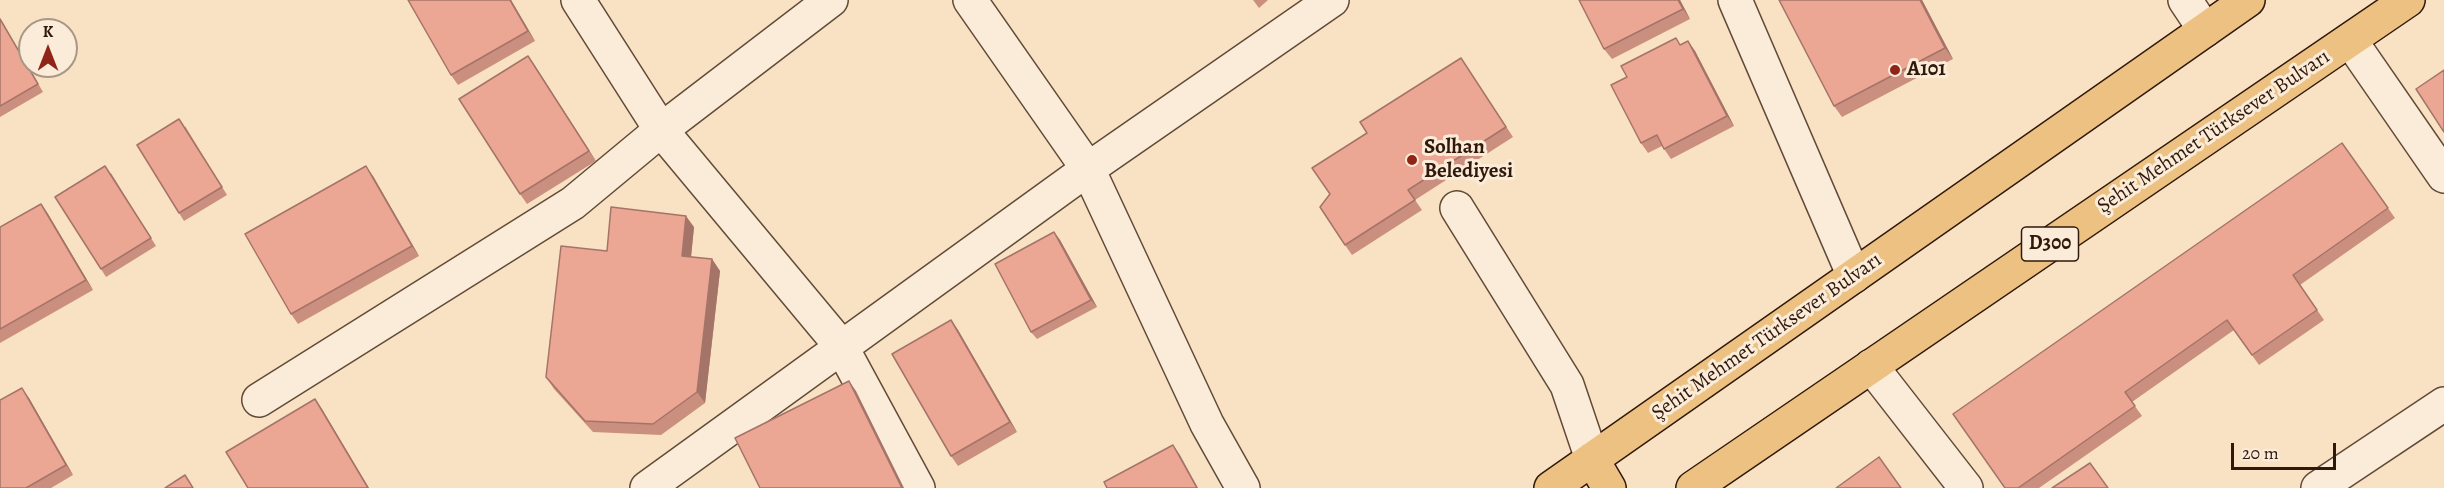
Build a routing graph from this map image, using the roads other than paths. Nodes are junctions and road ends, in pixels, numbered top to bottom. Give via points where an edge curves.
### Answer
1 (578, 0) edge
2 (831, 0) edge
3 (970, 0) edge
4 (1332, 0) edge
5 (1735, 0) edge
6 (2184, 0) edge
7 (2248, 0) edge
8 (2408, 0) edge
9 (2205, 30) junction
10 (2350, 40) junction
11 (661, 130) junction
12 (1088, 169) junction
13 (2444, 176) edge
14 (1458, 208) dead end
15 (1854, 276) junction
16 (841, 346) junction
17 (1871, 366) junction
18 (259, 400) dead end
19 (2444, 404) edge
20 (1592, 459) junction
21 (647, 488) edge
22 (918, 488) edge
23 (1243, 488) edge
24 (1551, 488) edge
25 (1609, 488) edge
26 (1693, 488) edge
27 (1966, 488) edge
28 (2318, 488) edge

1 - 11 street
2 - 11 street
3 - 12 street
4 - 12 street
5 - 15 street
6 - 9 street
7 - 9 highway, Şehit Mehmet Türksever Bulvarı
8 - 10 highway, Şehit Mehmet Türksever Bulvarı / D300
9 - 15 highway, Şehit Mehmet Türksever Bulvarı
10 - 13 street
10 - 17 highway, Şehit Mehmet Türksever Bulvarı / D300
11 - 16 street
11 - 18 street via 573,203
12 - 16 street
12 - 23 street via 1207,424
14 - 20 street via 1568,385
15 - 20 highway, Şehit Mehmet Türksever Bulvarı
16 - 21 street
16 - 22 street
17 - 26 highway, Şehit Mehmet Türksever Bulvarı / D300
17 - 27 street
19 - 28 street
20 - 24 highway, Şehit Mehmet Türksever Bulvarı
20 - 25 highway

